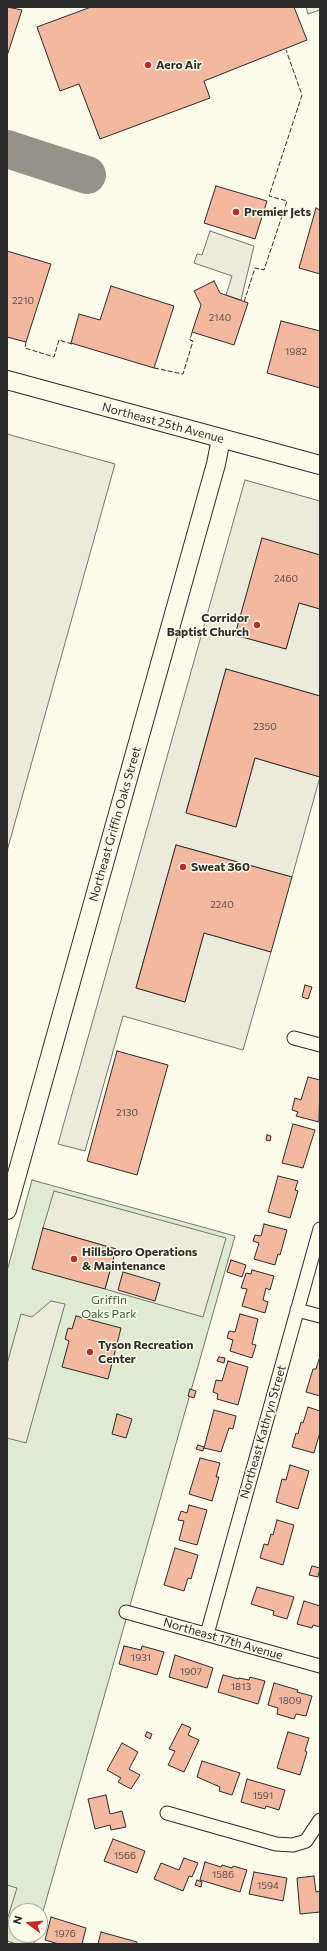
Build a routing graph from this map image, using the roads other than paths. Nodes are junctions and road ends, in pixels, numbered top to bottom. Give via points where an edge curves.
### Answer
1 (7, 380) edge
2 (222, 439) junction
3 (320, 465) edge
4 (294, 1038) dead end
5 (320, 1045) edge
6 (7, 1210) edge
7 (320, 1229) edge
8 (298, 1310) junction
9 (320, 1316) edge
10 (126, 1612) dead end
11 (207, 1634) junction
12 (320, 1666) edge
13 (167, 1813) dead end
14 (320, 1820) edge

1 - 2 street, Northeast 25th Avenue
2 - 3 street, Northeast 25th Avenue
2 - 6 street, Northeast Griffin Oaks Street
4 - 5 street
7 - 8 street, Northeast Kathryn Street
8 - 9 street
8 - 11 street, Northeast Kathryn Street
10 - 11 street, Northeast 17th Avenue
11 - 12 street, Northeast 17th Avenue
13 - 14 street via 276,1844 293,1845 306,1841

